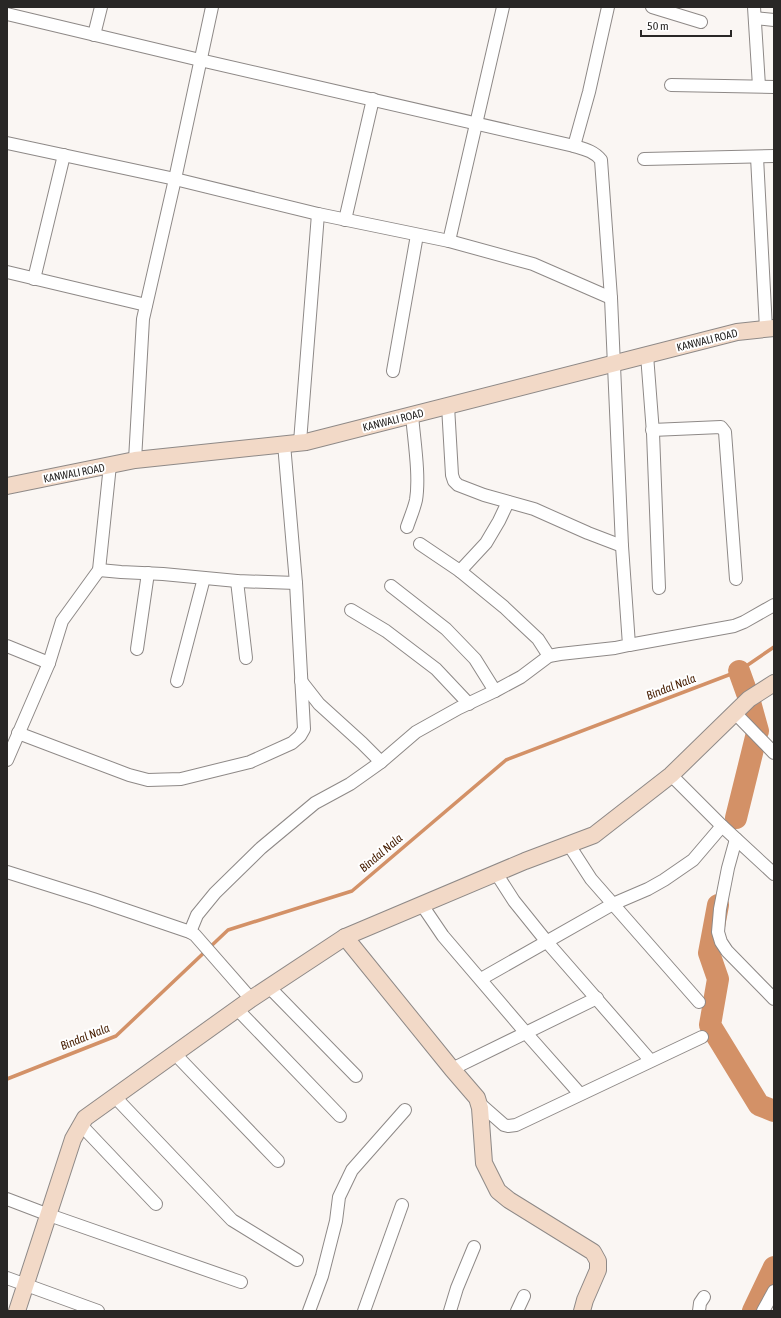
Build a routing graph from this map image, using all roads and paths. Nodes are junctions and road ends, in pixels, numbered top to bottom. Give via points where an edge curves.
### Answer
1 (101, 7) edge
2 (212, 7) edge
3 (503, 7) edge
4 (608, 7) edge
5 (652, 7) edge
6 (754, 13) edge
7 (7, 14) edge
8 (774, 20) edge
9 (701, 22) dead end
10 (94, 35) junction
11 (200, 60) junction
12 (671, 86) dead end
13 (759, 86) junction
14 (774, 87) edge
15 (373, 99) junction
16 (476, 123) junction
17 (7, 143) edge
18 (574, 146) junction
19 (64, 155) junction
20 (774, 156) edge
21 (757, 157) junction
22 (644, 159) dead end
23 (175, 179) junction
24 (318, 214) junction
25 (345, 220) junction
26 (417, 235) junction
27 (449, 241) junction
28 (7, 272) edge
29 (34, 279) junction
30 (611, 298) junction
31 (146, 305) junction
32 (770, 328) edge
33 (647, 355) junction
34 (614, 364) junction
35 (393, 372) dead end
36 (448, 406) junction
37 (412, 415) junction
38 (652, 430) junction
39 (300, 442) junction
40 (284, 444) junction
41 (135, 460) junction
42 (110, 465) junction
43 (7, 486) edge
44 (508, 502) junction
45 (407, 527) dead end
46 (420, 544) dead end
47 (622, 546) junction
48 (99, 570) junction
49 (460, 571) junction
50 (148, 573) junction
51 (204, 578) junction
52 (736, 580) dead end
53 (237, 581) junction
54 (296, 584) junction
55 (391, 586) dead end
56 (659, 588) dead end
57 (774, 605) edge
58 (351, 610) dead end
59 (629, 645) junction
60 (7, 646) edge
61 (137, 649) dead end
62 (549, 656) junction
63 (246, 658) dead end
64 (49, 663) junction
65 (177, 681) dead end
66 (301, 681) junction
67 (774, 683) edge
68 (495, 691) junction
69 (469, 704) junction
70 (735, 713) junction
71 (18, 733) junction
72 (774, 753) edge
73 (7, 760) edge
74 (381, 762) junction
75 (671, 775) junction
76 (722, 826) junction
77 (736, 839) junction
78 (569, 845) junction
79 (7, 872) edge
80 (496, 873) junction
81 (774, 874) edge
82 (613, 904) junction
83 (422, 905) junction
84 (193, 934) junction
85 (346, 937) junction
86 (547, 942) junction
87 (481, 979) junction
88 (269, 987) junction
89 (251, 998) junction
90 (597, 998) junction
91 (774, 999) edge
92 (699, 1002) dead end
93 (238, 1009) junction
94 (526, 1033) junction
95 (702, 1036) dead end
96 (175, 1054) junction
97 (650, 1060) junction
98 (452, 1069) junction
99 (356, 1076) dead end
100 (580, 1094) junction
101 (115, 1097) junction
102 (479, 1102) junction
103 (405, 1110) dead end
104 (340, 1116) dead end
105 (81, 1125) junction
106 (278, 1161) dead end
107 (7, 1199) edge
108 (156, 1204) dead end
109 (402, 1206) dead end
110 (49, 1215) junction
111 (474, 1248) dead end
112 (297, 1260) dead end
113 (7, 1278) edge
114 (241, 1282) dead end
115 (26, 1285) junction
116 (774, 1291) edge
117 (524, 1296) dead end
118 (704, 1297) dead end
119 (17, 1311) edge
120 (98, 1311) edge
121 (309, 1311) edge
122 (364, 1311) edge
123 (450, 1311) edge
124 (517, 1311) edge
125 (582, 1311) edge
126 (699, 1311) edge
127 (763, 1311) edge

1 - 10 street
2 - 11 street
3 - 16 street
4 - 18 street
5 - 9 street
6 - 8 street
6 - 13 street
7 - 10 street
10 - 11 street
11 - 15 street
11 - 23 street
12 - 13 street
13 - 14 street
15 - 16 street
15 - 25 street
16 - 18 street
16 - 27 street
17 - 19 street
18 - 30 street via 598,155 601,160
19 - 23 street
19 - 29 street
20 - 21 street
21 - 22 street
21 - 32 street
23 - 24 street
23 - 31 street
24 - 25 street
24 - 39 street
25 - 26 street
26 - 27 street
26 - 35 street
27 - 30 street via 533,264
28 - 29 street
29 - 31 street
30 - 34 street
31 - 41 street via 143,319
32 - 33 street, KANWALI ROAD via 737,332
33 - 34 street, KANWALI ROAD
33 - 38 street
34 - 36 street, KANWALI ROAD
34 - 47 street
36 - 37 street, KANWALI ROAD
36 - 44 street via 454,481 458,486
37 - 39 street, KANWALI ROAD
37 - 45 street via 417,492
38 - 52 street via 723,428
38 - 56 street
39 - 40 street, KANWALI ROAD
40 - 41 street, KANWALI ROAD
40 - 54 street
41 - 42 street, KANWALI ROAD
42 - 43 street, KANWALI ROAD
42 - 48 street
44 - 47 street via 534,509
44 - 49 street via 486,543
46 - 49 street
47 - 59 street
48 - 50 street
48 - 64 street via 62,621
49 - 62 street via 504,606 538,639
50 - 51 street
50 - 61 street
51 - 53 street
51 - 65 street
53 - 54 street
53 - 63 street
54 - 66 street
55 - 68 street via 446,629 475,660
57 - 59 street via 734,626
58 - 69 street via 436,669
59 - 62 street
60 - 64 street
62 - 68 street via 521,677
64 - 71 street
66 - 71 street via 304,729 292,743 250,762 181,780 148,780 129,775
66 - 74 street via 319,704
67 - 70 street via 749,699
68 - 69 street
69 - 74 street via 416,732
70 - 72 street
70 - 75 street
71 - 73 street
74 - 84 street via 350,784 315,803 261,848 197,915
75 - 76 street
75 - 78 street via 597,833
76 - 77 street
76 - 82 street via 687,864 648,889
77 - 81 street
77 - 91 street via 720,909 718,932 727,951
78 - 80 street
78 - 82 street via 591,879
79 - 84 street
80 - 83 street
80 - 86 street via 514,901
82 - 86 street
82 - 92 street
83 - 85 street
83 - 87 street via 443,936
84 - 89 street
85 - 88 street
85 - 98 street
86 - 87 street
86 - 90 street
87 - 94 street
88 - 89 street
88 - 99 street
89 - 93 street
90 - 94 street
90 - 97 street
93 - 96 street
93 - 104 street
94 - 98 street
94 - 100 street
95 - 97 street
96 - 101 street
96 - 106 street
97 - 100 street
98 - 102 street
100 - 102 street via 516,1125 508,1126
101 - 105 street via 85,1118
101 - 112 street via 232,1220
102 - 125 street via 484,1163 498,1191 593,1252 598,1261 598,1270
103 - 121 street via 357,1162 345,1184 339,1197 336,1221 322,1276
105 - 108 street
105 - 110 street
107 - 110 street
109 - 122 street
110 - 114 street
110 - 115 street
111 - 123 street
113 - 115 street
115 - 119 street
115 - 120 street
116 - 127 street
117 - 124 street
118 - 126 street

